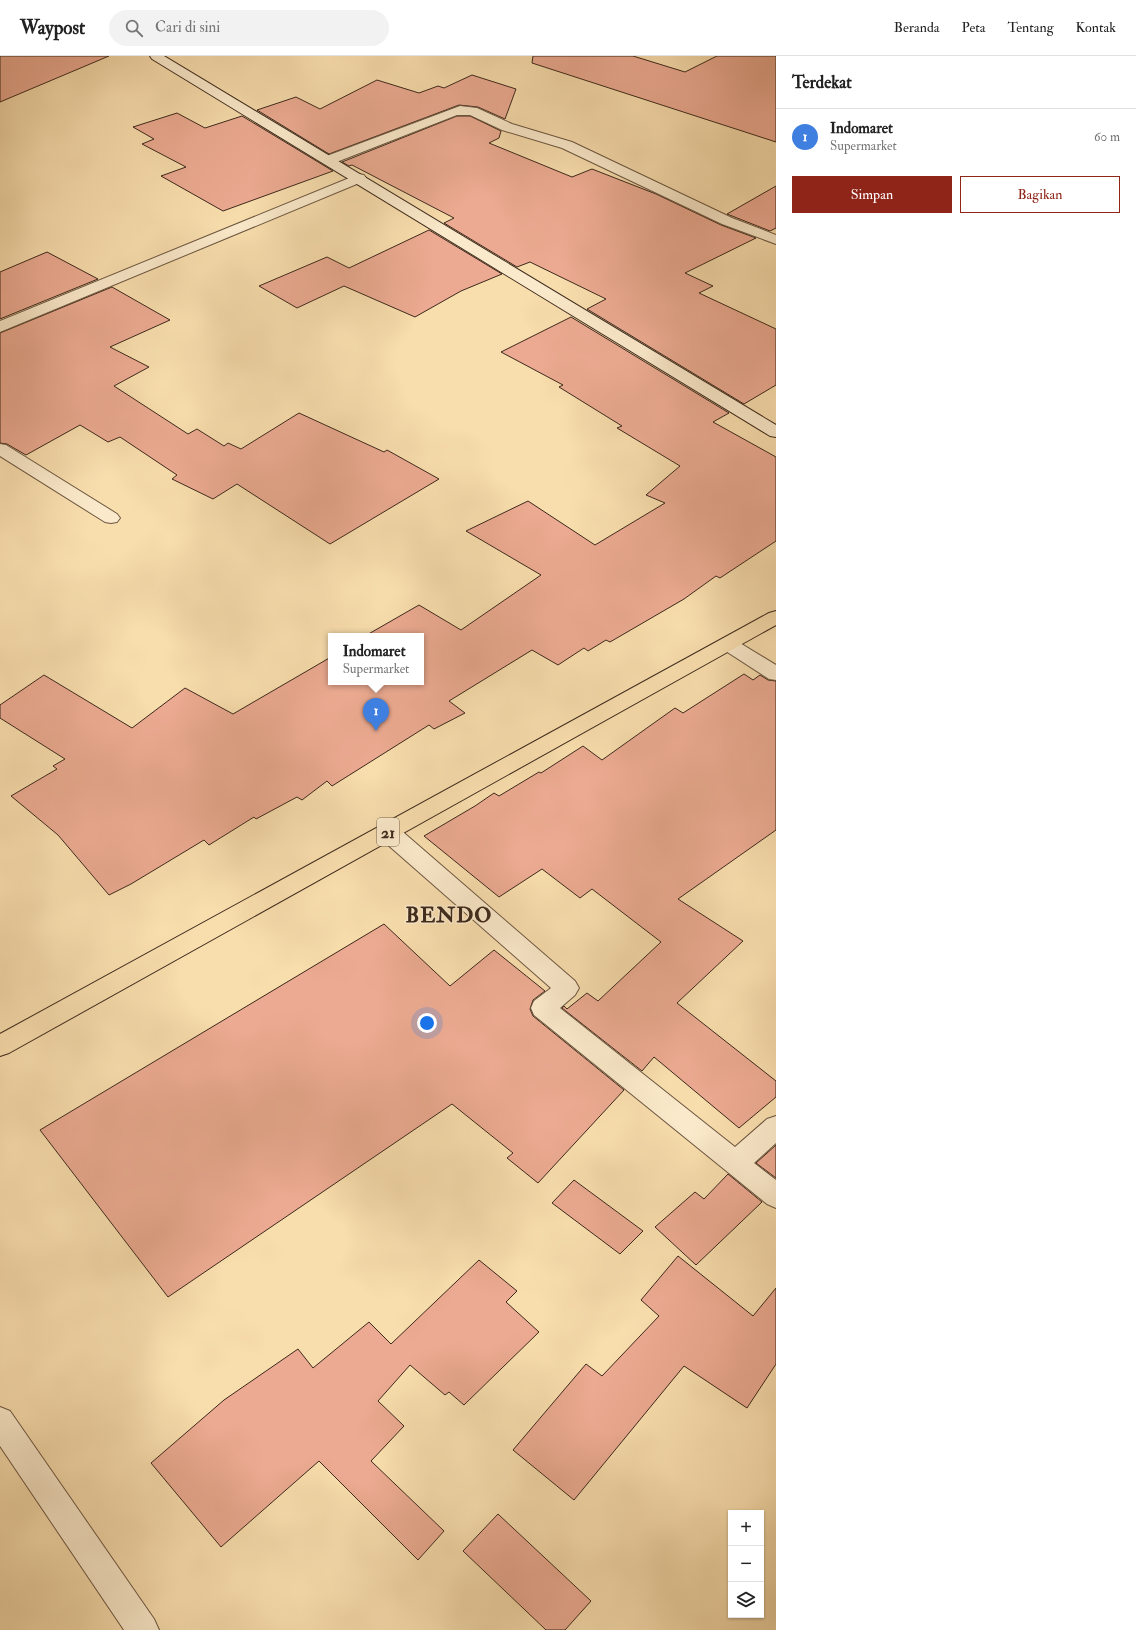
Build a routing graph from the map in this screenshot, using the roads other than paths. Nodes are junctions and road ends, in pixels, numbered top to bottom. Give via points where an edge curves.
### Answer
1 (156, 56) edge
2 (329, 160) junction
3 (359, 178) junction
4 (776, 240) edge
5 (0, 326) edge
6 (776, 432) edge
7 (0, 449) edge
8 (111, 518) dead end
9 (776, 617) edge
10 (728, 644) junction
11 (776, 674) edge
12 (388, 832) junction
13 (0, 1046) edge
14 (776, 1128) edge
15 (735, 1163) junction
16 (776, 1196) edge
17 (0, 1421) edge
18 (144, 1630) edge

1 - 2 street
2 - 3 street
2 - 4 street via 453,112 473,111 507,127 567,145 727,221
3 - 5 street
3 - 6 street
7 - 8 street
9 - 10 highway, 21
10 - 11 street
10 - 12 highway, 21
12 - 13 highway, 21
12 - 15 street via 567,988 543,1008
14 - 15 street
15 - 16 street
17 - 18 street

